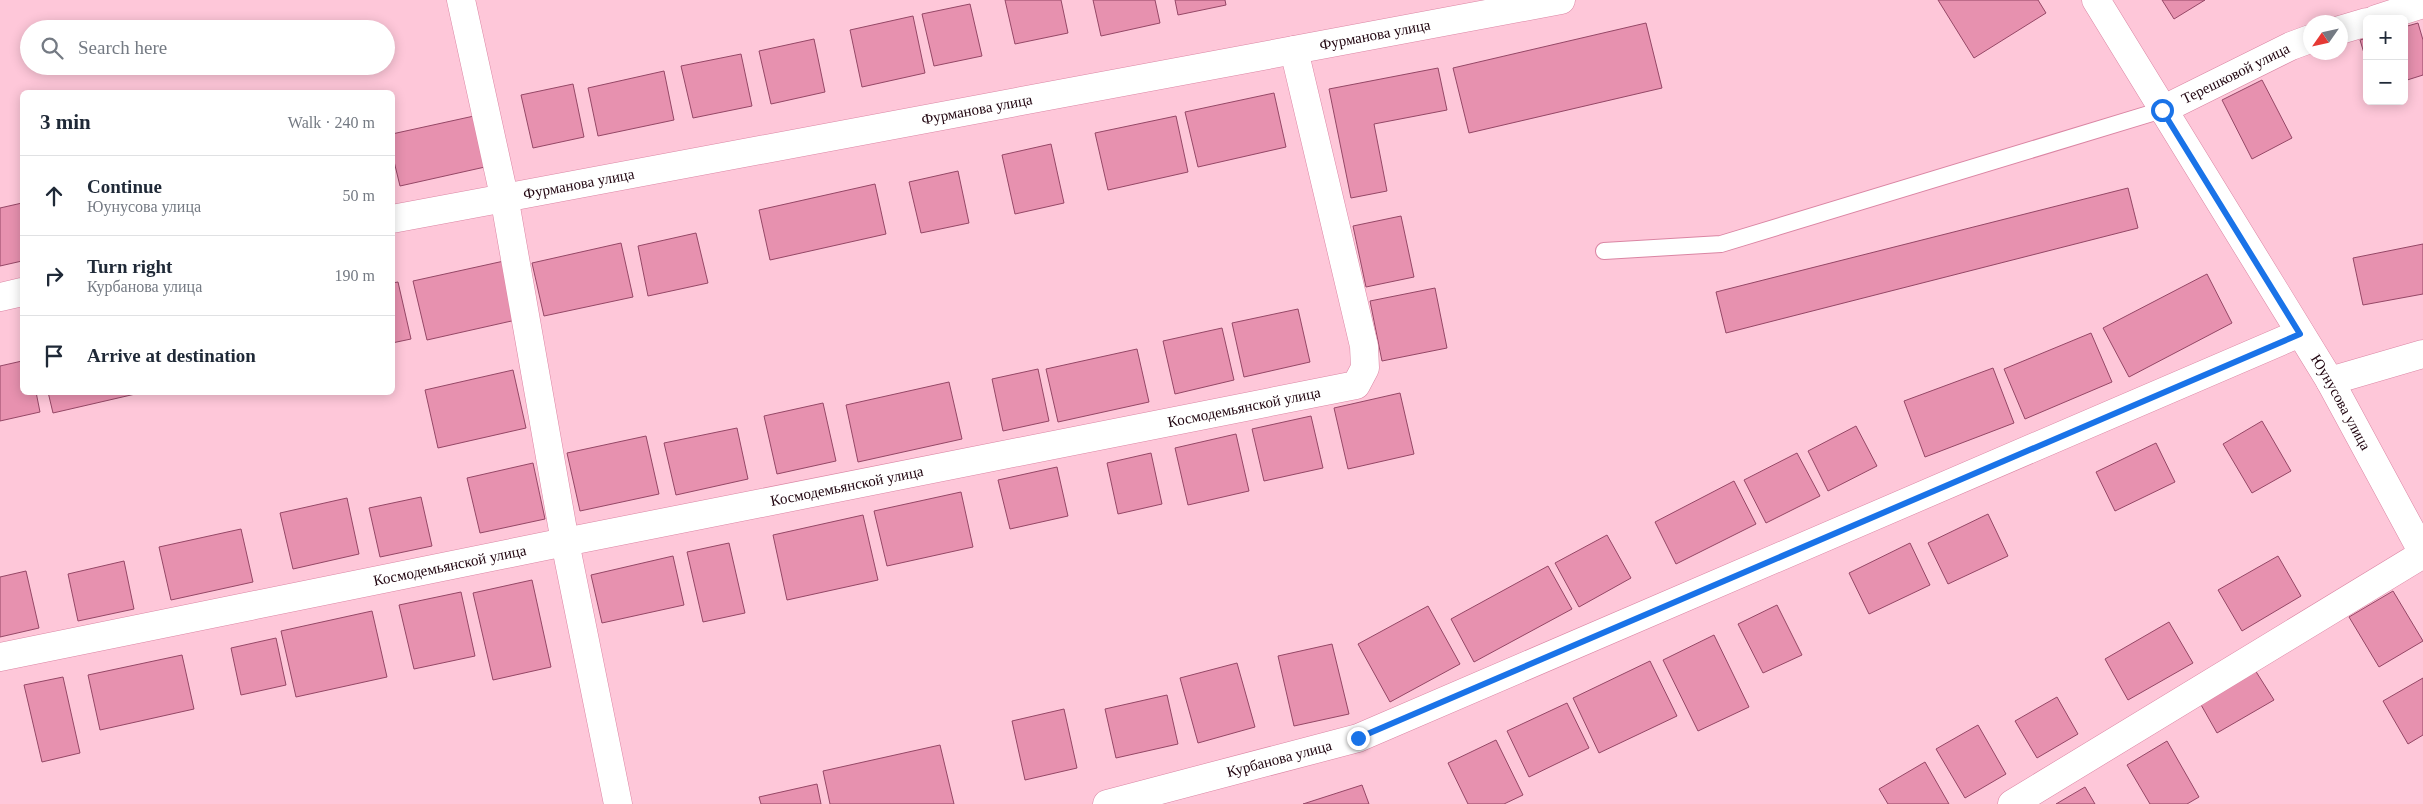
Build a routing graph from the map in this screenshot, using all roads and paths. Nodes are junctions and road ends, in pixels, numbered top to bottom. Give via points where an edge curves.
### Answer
1 (461, 0) edge
2 (1561, 0) edge
3 (2096, 0) edge
4 (2423, 4) edge
5 (2389, 15) edge
6 (2363, 23) edge
7 (2348, 28) edge
8 (2303, 42) edge
9 (1294, 50) junction
10 (2162, 110) junction
11 (504, 196) junction
12 (395, 218) edge
13 (1604, 252) dead end
14 (20, 292) edge
15 (0, 297) edge
16 (2300, 334) junction
17 (2423, 354) edge
18 (2330, 381) junction
19 (565, 542) junction
20 (2423, 554) edge
21 (0, 658) edge
22 (618, 804) edge
23 (1107, 804) edge
24 (2012, 804) edge

1 - 11 street
2 - 9 street, Фурманова улица
3 - 10 street, Юунусова улица
4 - 5 street
6 - 7 street
8 - 10 street, Терешковой улица
9 - 11 street, Фурманова улица
9 - 19 street, Космодемьянской улица via 1364,346 1365,368 1356,385
10 - 13 lane via 1721,244
10 - 16 street, Юунусова улица
11 - 12 street, Фурманова улица
11 - 19 street
14 - 15 street
16 - 18 street, Юунусова улица
16 - 23 street, Курбанова улица via 1358,738
17 - 18 street
18 - 20 street, Юунусова улица
19 - 21 street, Космодемьянской улица
19 - 22 street
20 - 24 street

